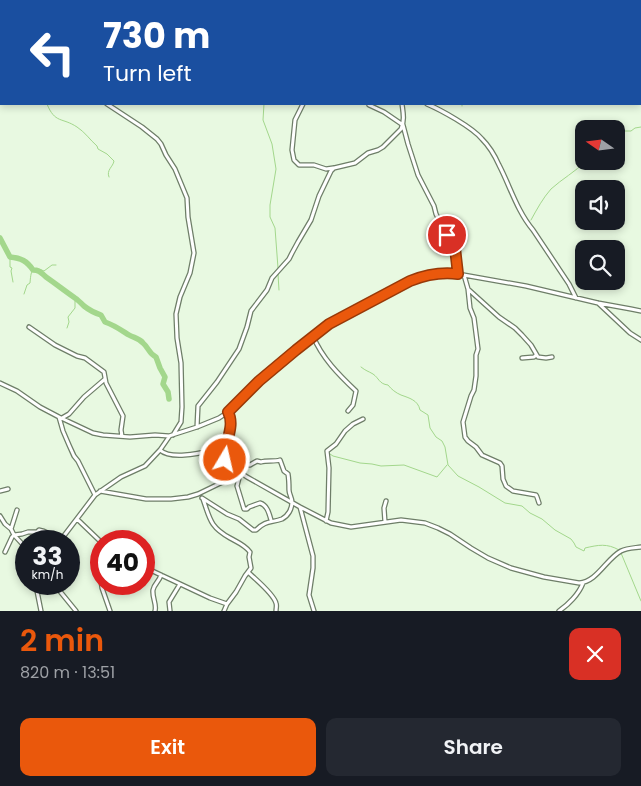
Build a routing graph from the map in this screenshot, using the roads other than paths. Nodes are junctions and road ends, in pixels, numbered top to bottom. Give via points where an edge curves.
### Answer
1 (109, 105) edge
2 (302, 105) edge
3 (369, 105) dead end
4 (402, 105) edge
5 (429, 105) edge
6 (403, 125) junction
7 (334, 168) junction
8 (458, 274) junction
9 (464, 275) junction
10 (468, 289) junction
11 (576, 298) junction
12 (598, 303) junction
13 (641, 311) edge
14 (29, 327) dead end
15 (313, 336) junction
16 (641, 340) edge
17 (536, 355) junction
18 (552, 357) dead end
19 (522, 358) dead end
20 (105, 379) junction
21 (0, 384) edge
22 (348, 411) dead end
23 (228, 412) junction
24 (60, 418) junction
25 (362, 419) dead end
26 (197, 427) junction
27 (171, 435) junction
28 (122, 436) junction
29 (160, 450) junction
30 (224, 452) junction
31 (239, 474) junction
32 (8, 489) dead end
33 (0, 491) edge
34 (100, 492) junction
35 (198, 494) junction
36 (95, 495) junction
37 (202, 498) junction
38 (386, 501) dead end
39 (292, 502) junction
40 (538, 503) dead end
41 (300, 507) junction
42 (17, 510) dead end
43 (0, 516) edge
44 (77, 519) junction
45 (271, 520) junction
46 (326, 521) junction
47 (385, 522) junction
48 (11, 529) junction
49 (68, 530) edge
50 (90, 531) edge
51 (14, 535) joint
52 (641, 547) edge
53 (5, 552) dead end
54 (155, 572) edge
55 (248, 572) junction
56 (161, 575) junction
57 (583, 583) junction
58 (180, 584) junction
59 (38, 595) edge
60 (63, 595) edge
61 (104, 595) edge
62 (227, 604) junction
63 (41, 611) edge
64 (76, 611) edge
65 (110, 611) edge
66 (155, 611) edge
67 (170, 611) edge
68 (224, 611) edge
69 (276, 611) edge
70 (314, 611) edge
71 (559, 611) edge

1 - 27 street via 157,139 187,198 194,253 176,314 182,407 181,422
2 - 7 street via 295,120 294,160 299,165
3 - 6 street
4 - 6 street
5 - 11 street via 482,138 500,165 527,223
6 - 7 street via 378,150 355,163
6 - 8 street via 418,175 455,248
7 - 26 street via 292,253 251,311 239,349 198,406
8 - 9 street
8 - 15 street via 410,281 337,319
9 - 10 street
9 - 11 street
10 - 17 street via 522,335
10 - 40 street via 478,349 474,390 464,422 465,437 482,455 500,463 506,486 513,491 536,495
11 - 12 street
12 - 13 street
12 - 16 street
14 - 20 street via 66,351 84,358 104,372
15 - 22 street via 324,356 356,391
15 - 23 street
17 - 18 street
17 - 19 street
20 - 24 street via 69,414
20 - 28 street via 123,416
21 - 24 street
23 - 26 street
23 - 30 street via 229,434
24 - 28 street via 93,433
24 - 36 street via 74,456
25 - 46 street via 326,451
26 - 27 street
27 - 28 street
27 - 29 street
29 - 30 street via 171,455 220,449
29 - 34 street via 145,466
30 - 31 street via 226,463
31 - 35 street
31 - 39 street
31 - 39 street via 245,465 280,460 288,474
31 - 45 street via 237,486 244,509 260,502 268,510
32 - 33 street
34 - 35 street via 154,500
34 - 36 street
35 - 37 street
36 - 44 street
37 - 45 street via 253,530
37 - 55 street via 215,527 248,549 252,568
38 - 47 street
39 - 41 street
39 - 45 street via 284,518
41 - 46 street
41 - 70 street via 313,556 309,595
42 - 48 street
43 - 48 street
44 - 49 street
44 - 50 street
46 - 47 street via 351,527
47 - 57 street via 425,523 511,568
48 - 51 street
51 - 53 street
52 - 57 street via 619,552
54 - 56 street
55 - 62 street
55 - 69 street via 274,599
56 - 58 street
56 - 66 street via 153,591
57 - 71 street via 568,605
58 - 62 street
58 - 67 street via 169,602
59 - 63 street
60 - 64 street
61 - 65 street
62 - 68 street

